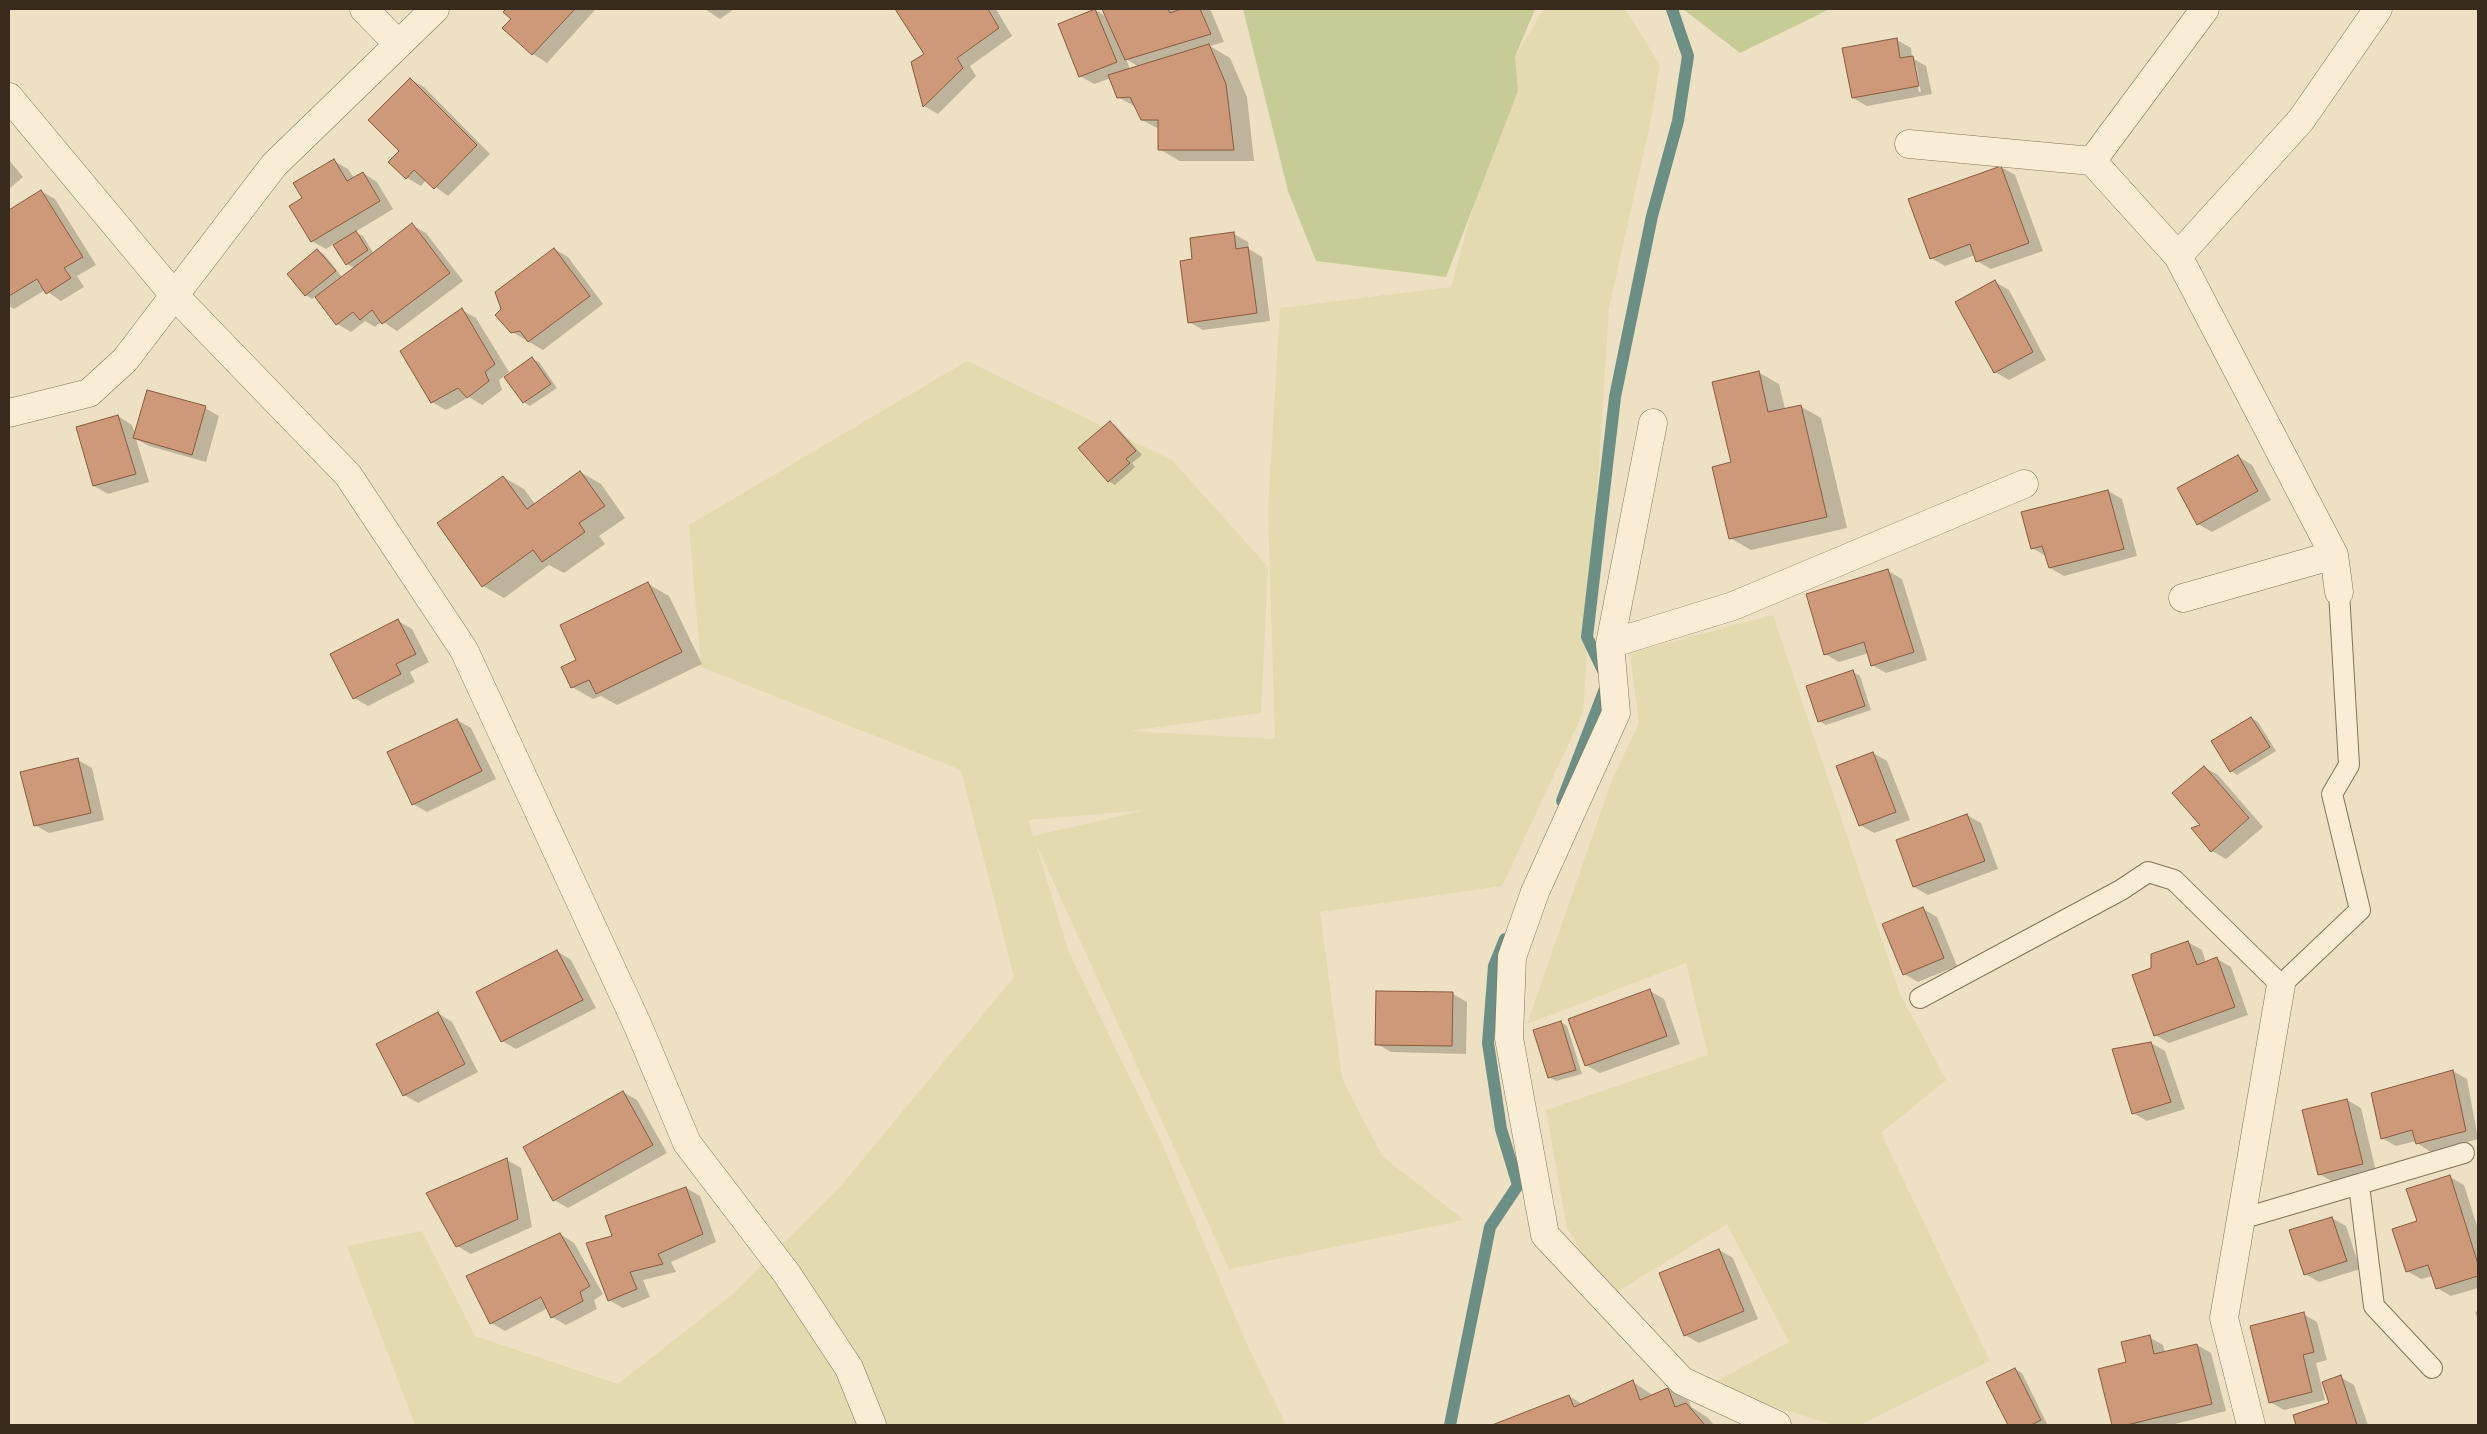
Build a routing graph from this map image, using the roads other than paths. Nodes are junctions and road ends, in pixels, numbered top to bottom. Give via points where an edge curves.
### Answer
1 (364, 9) edge
2 (434, 9) edge
3 (2204, 9) edge
4 (2378, 9) edge
5 (398, 44) junction
6 (9, 97) edge
7 (1909, 144) dead end
8 (2092, 161) junction
9 (2178, 256) junction
10 (174, 295) junction
11 (9, 413) edge
12 (1653, 423) dead end
13 (2024, 484) dead end
14 (2334, 555) junction
15 (2339, 592) joint
16 (2183, 598) dead end
17 (1610, 644) junction
18 (2281, 985) junction
19 (1920, 998) dead end
20 (2464, 1154) dead end
21 (2359, 1185) junction
22 (2241, 1219) junction
23 (2432, 1368) dead end
24 (872, 1425) edge
25 (1777, 1425) edge
26 (2251, 1425) edge

1 - 5 street
2 - 5 street
3 - 8 street
4 - 9 street via 2301,120
5 - 10 street via 274,165
6 - 10 street
7 - 8 street
8 - 9 street
9 - 14 street
10 - 11 street via 124,360 89,393
10 - 24 street via 348,475 464,650 638,1026 687,1143 787,1274 839,1352 849,1368
12 - 17 street
13 - 17 street via 1733,606
14 - 15 street
14 - 16 street
15 - 18 lane via 2348,764 2332,794 2360,910
17 - 25 street via 1616,713 1535,892 1512,957 1509,1038 1545,1235 1682,1382
18 - 19 lane via 2174,880 2148,872 2121,890
18 - 22 street
20 - 21 lane
21 - 22 lane
21 - 23 lane via 2374,1306
22 - 26 street via 2224,1318

